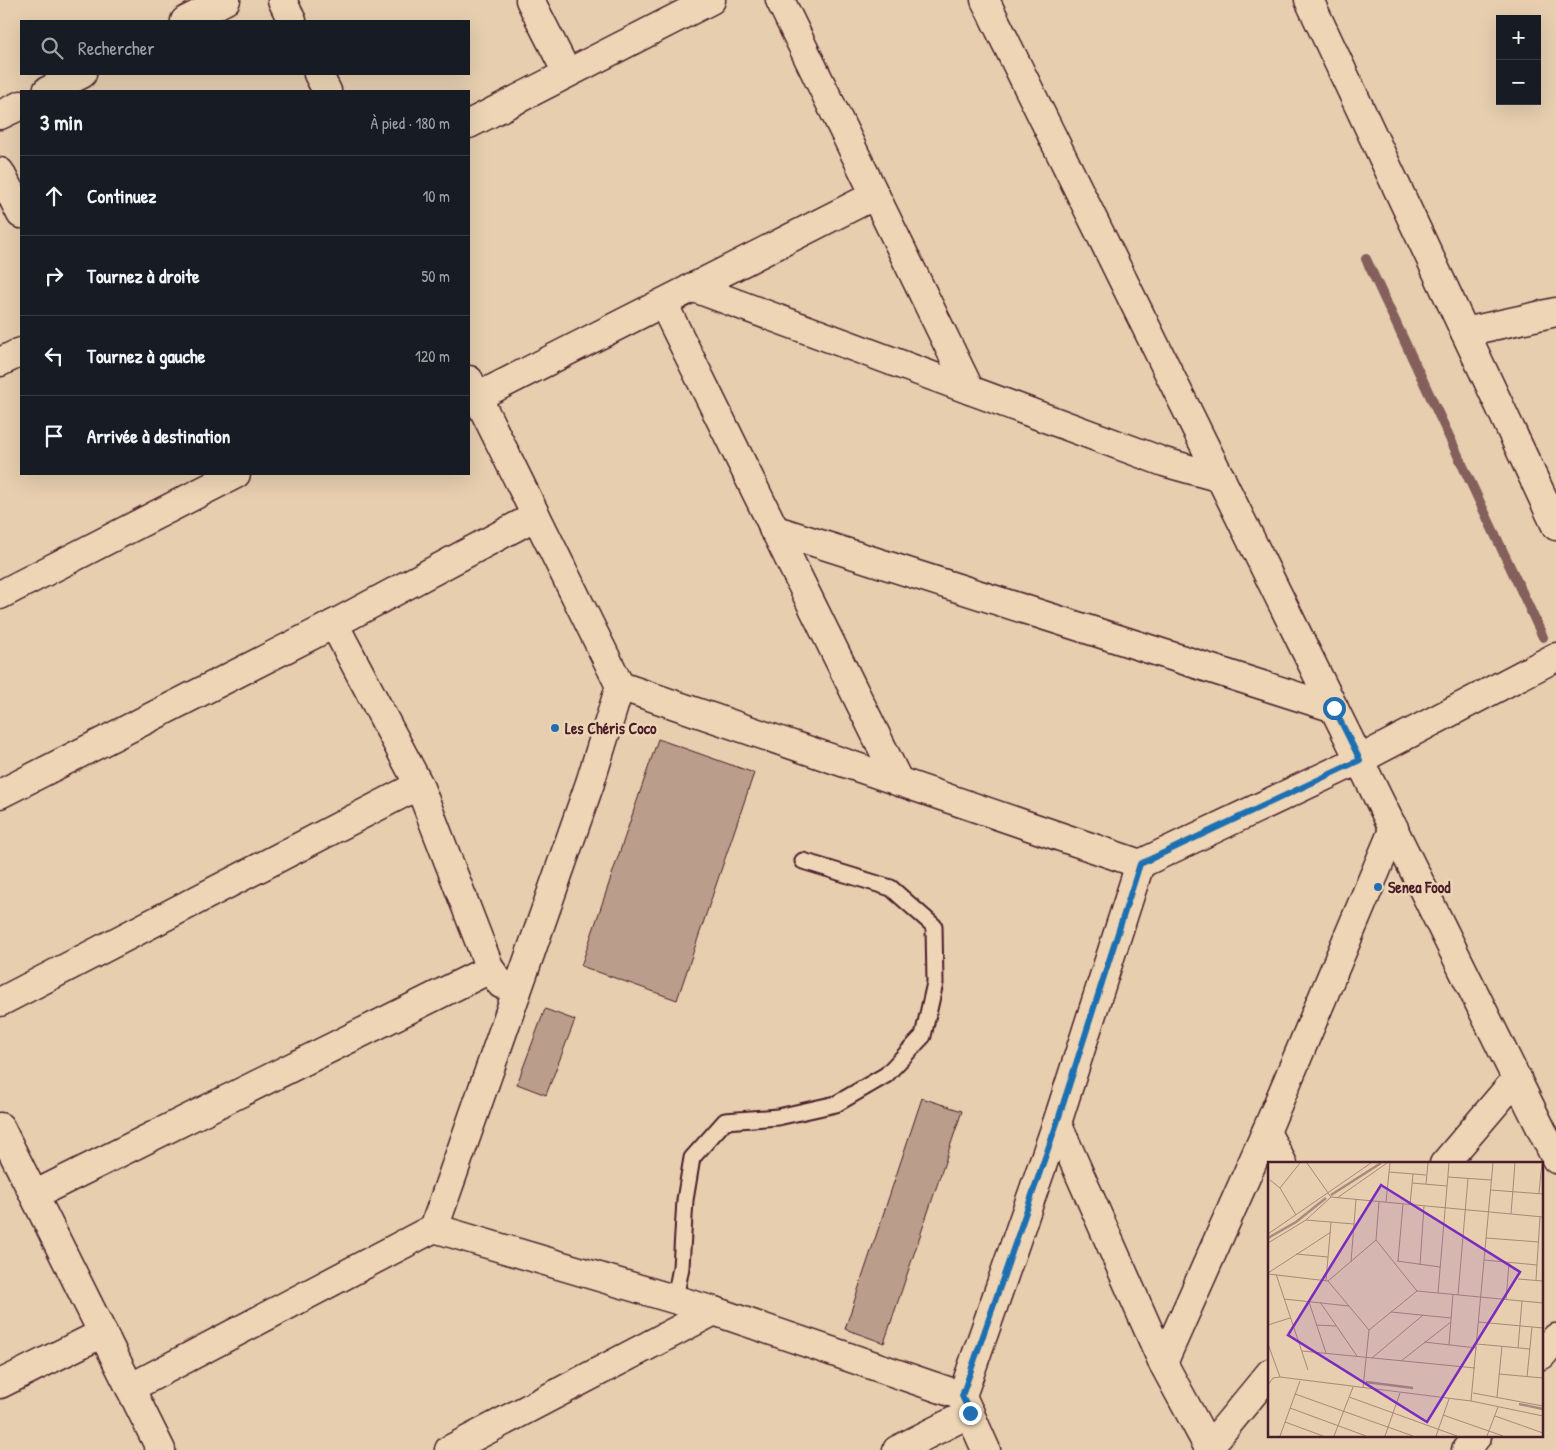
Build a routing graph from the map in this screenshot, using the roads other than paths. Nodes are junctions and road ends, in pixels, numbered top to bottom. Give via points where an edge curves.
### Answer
1 (226, 0) edge
2 (282, 0) edge
3 (530, 0) edge
4 (711, 0) edge
5 (780, 0) edge
6 (986, 0) edge
7 (1309, 0) edge
8 (187, 20) edge
9 (292, 20) edge
10 (567, 74) junction
11 (80, 75) edge
12 (319, 75) edge
13 (49, 90) edge
14 (326, 90) edge
15 (20, 105) edge
16 (0, 115) edge
17 (470, 123) edge
18 (0, 172) edge
19 (875, 195) junction
20 (20, 212) edge
21 (692, 287) junction
22 (663, 303) junction
23 (1556, 312) edge
24 (1465, 332) junction
25 (20, 352) edge
26 (0, 362) edge
27 (473, 388) edge
28 (970, 390) junction
29 (234, 475) edge
30 (1221, 478) junction
31 (536, 516) junction
32 (1556, 526) edge
33 (774, 529) junction
34 (0, 595) edge
35 (334, 624) junction
36 (1550, 660) edge
37 (620, 686) junction
38 (1334, 708) junction
39 (1360, 760) junction
40 (899, 782) junction
41 (419, 785) junction
42 (0, 794) edge
43 (1394, 828) junction
44 (802, 861) dead end
45 (1140, 864) junction
46 (490, 969) junction
47 (514, 1000) junction
48 (0, 1002) edge
49 (1517, 1078) junction
50 (1057, 1123) junction
51 (1266, 1132) junction
52 (3, 1139) edge
53 (1556, 1159) edge
54 (1282, 1162) edge
55 (1446, 1162) edge
56 (34, 1195) junction
57 (434, 1228) junction
58 (674, 1299) junction
59 (714, 1311) junction
60 (102, 1333) junction
61 (1556, 1338) edge
62 (1544, 1353) edge
63 (1162, 1363) junction
64 (1268, 1376) edge
65 (0, 1384) edge
66 (130, 1388) junction
67 (966, 1404) junction
68 (1475, 1438) edge
69 (1210, 1449) edge
70 (161, 1450) edge
71 (449, 1450) edge
72 (897, 1450) edge
73 (986, 1450) edge
74 (1466, 1450) edge

1 - 8 street
2 - 9 street
3 - 10 street
4 - 10 street
5 - 19 street
6 - 30 street
7 - 24 street
10 - 17 street
11 - 13 street
12 - 14 street
15 - 16 street
18 - 20 street
19 - 21 street
19 - 28 street
21 - 22 street
21 - 28 street
22 - 27 street
22 - 33 street
23 - 24 street
24 - 32 street
25 - 26 street
27 - 31 street
28 - 30 street via 1164,462
29 - 34 street
30 - 38 street
31 - 35 street
31 - 37 street
33 - 38 street
33 - 40 street
35 - 41 street
35 - 42 street
36 - 39 street
37 - 40 street
37 - 47 street via 590,783
38 - 39 street
39 - 43 street
39 - 45 street
40 - 45 street
41 - 46 street
41 - 48 street
43 - 49 street
43 - 51 street
44 - 58 lane via 891,888 934,926 935,983 923,1036 886,1075 836,1104 778,1117 724,1121 692,1158 685,1200 681,1267
45 - 50 street
46 - 47 street
46 - 56 street
47 - 57 street
49 - 53 street
49 - 55 street
50 - 63 street
50 - 67 street
51 - 54 street
51 - 63 street
52 - 56 street
56 - 60 street
57 - 58 street
57 - 66 street
58 - 59 street
59 - 67 street
59 - 71 street
60 - 65 street
60 - 66 street
61 - 62 street
63 - 69 street
64 - 69 street
66 - 70 street
67 - 72 street
67 - 73 street
68 - 74 street

